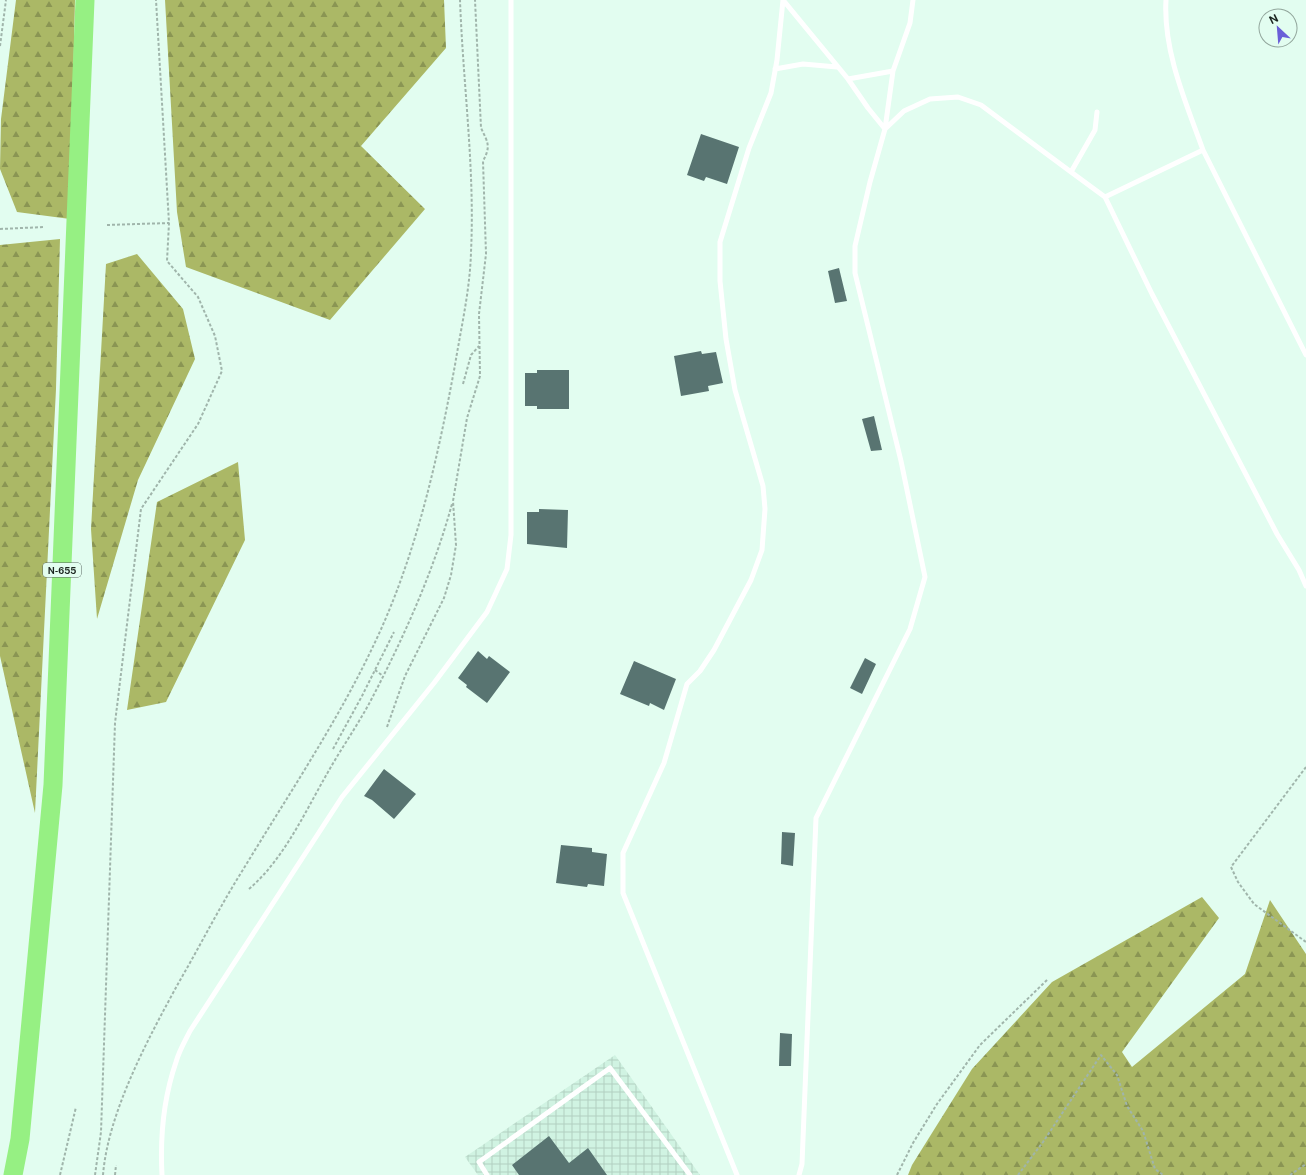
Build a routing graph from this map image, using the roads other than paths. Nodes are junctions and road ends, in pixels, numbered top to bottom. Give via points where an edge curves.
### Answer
1 (85, 0) edge
2 (511, 0) edge
3 (913, 0) edge
4 (1166, 0) edge
5 (837, 67) junction
6 (775, 70) junction
7 (893, 71) junction
8 (848, 79) junction
9 (1097, 112) dead end
10 (885, 129) junction
11 (1203, 150) junction
12 (1072, 172) junction
13 (1105, 198) junction
14 (1306, 355) edge
15 (1306, 586) edge
16 (13, 1175) edge
17 (162, 1175) edge
18 (487, 1175) edge
19 (690, 1175) edge
20 (736, 1175) edge
21 (799, 1175) edge

1 - 16 highway, N-655 via 53,785 20,1139
2 - 17 lane via 511,536 507,569 487,612 342,797 190,1031 176,1060 170,1082 162,1134
3 - 7 lane via 910,23
4 - 11 lane via 1167,29 1176,71
5 - 6 lane via 803,64
5 - 6 lane via 783,0
5 - 8 lane
6 - 20 lane via 771,93 749,148 720,242 720,281 726,339 735,390 763,486 765,509 762,550 751,580 714,650 700,671 687,684 664,763 623,853 623,893
7 - 8 lane
7 - 10 lane
8 - 10 lane
9 - 12 lane via 1095,130
10 - 12 lane via 904,111 930,99 958,97 981,105
10 - 21 lane via 854,246 855,273 902,461 924,577 910,629 816,818 802,1164
11 - 13 lane
11 - 14 lane
12 - 13 lane
13 - 15 lane via 1152,294
18 - 19 lane via 479,1162 610,1068

